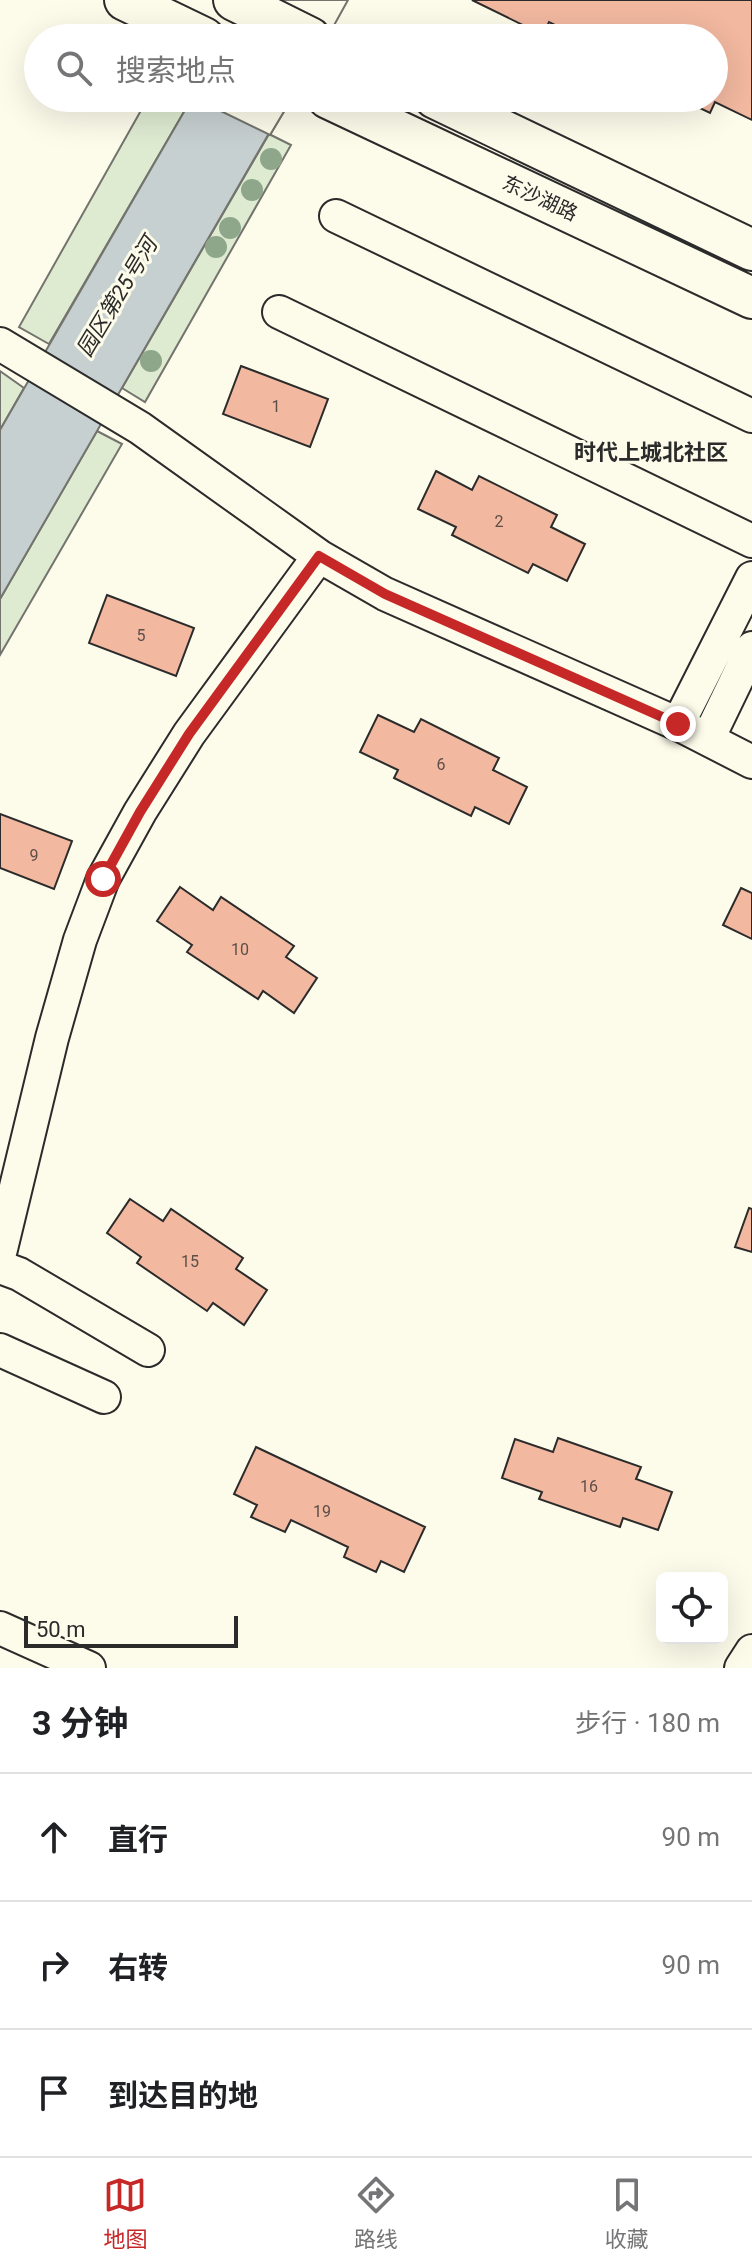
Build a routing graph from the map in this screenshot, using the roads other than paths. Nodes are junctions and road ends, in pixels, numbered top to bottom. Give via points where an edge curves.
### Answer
1 (125, 0) edge
2 (240, 3) edge
3 (175, 24) edge
4 (282, 24) edge
5 (358, 112) edge
6 (464, 112) edge
7 (336, 216) dead end
8 (752, 250) edge
9 (752, 298) edge
10 (279, 312) dead end
11 (2, 345) edge
12 (752, 416) edge
13 (752, 541) edge
14 (319, 556) junction
15 (752, 578) edge
16 (752, 648) edge
17 (678, 724) junction
18 (708, 739) junction
19 (752, 762) edge
20 (0, 1253) edge
21 (0, 1267) edge
22 (0, 1350) edge
23 (148, 1350) dead end
24 (104, 1397) dead end
25 (0, 1628) edge
26 (752, 1651) edge
27 (89, 1668) edge
28 (741, 1668) edge

1 - 3 main road
2 - 4 main road
5 - 9 main road, 东沙湖路
6 - 8 main road
7 - 12 street
10 - 13 street
11 - 14 street via 140,428
14 - 17 street via 385,594
14 - 20 street via 189,734 103,879 56,1024
15 - 17 street
16 - 18 street
17 - 18 street
18 - 19 street
21 - 23 street
22 - 24 street
25 - 27 street
26 - 28 street

